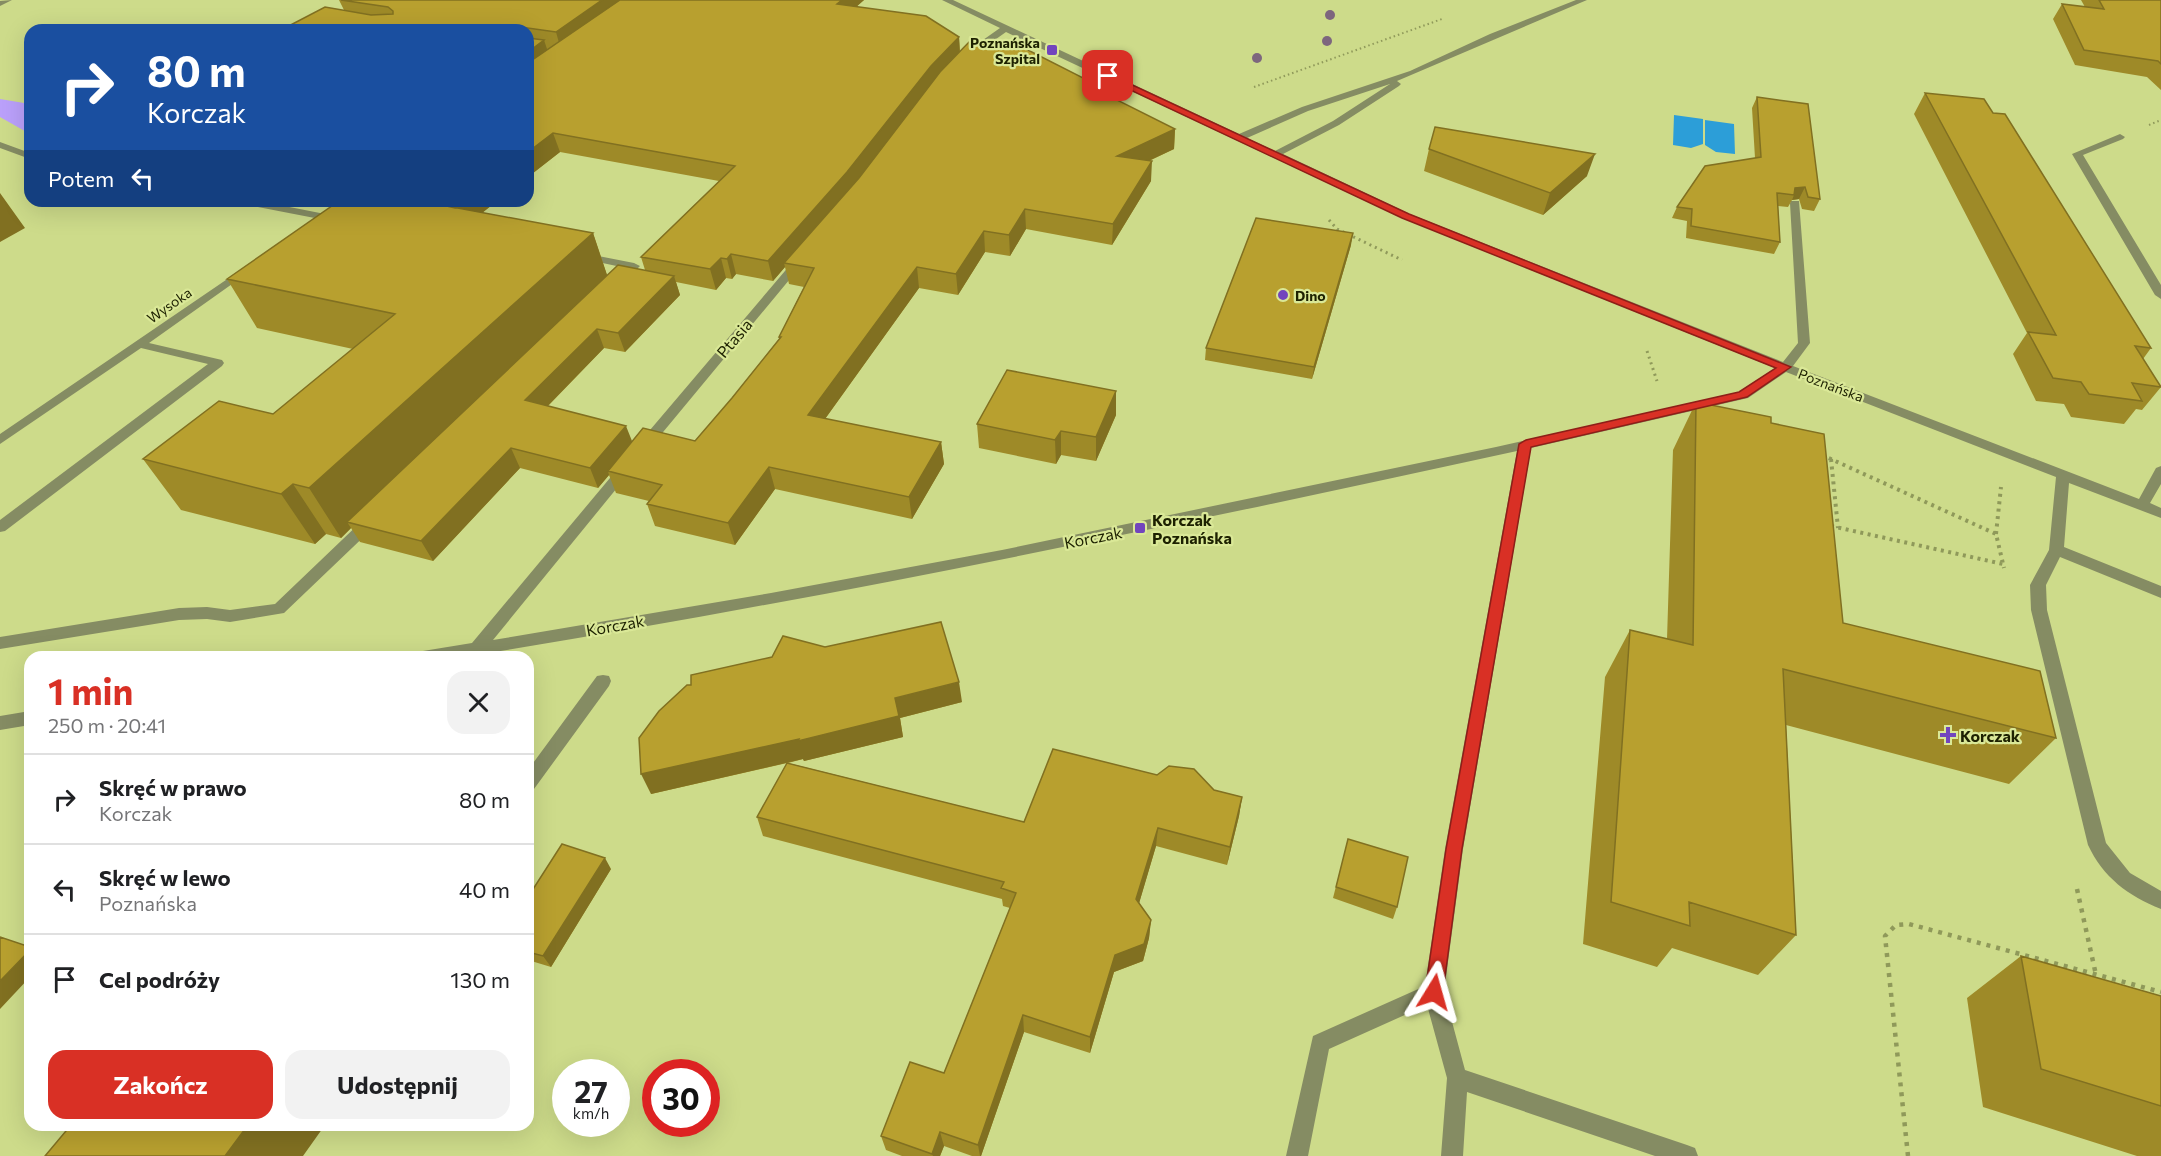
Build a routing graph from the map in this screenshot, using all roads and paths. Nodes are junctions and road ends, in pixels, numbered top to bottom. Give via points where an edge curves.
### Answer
1 (8, 0) edge
2 (946, 0) edge
3 (1583, 0) edge
4 (0, 4) edge
5 (1451, 15) dead end
6 (1006, 28) junction
7 (957, 66) edge
8 (1413, 72) junction
9 (1254, 87) dead end
10 (2120, 137) dead end
11 (1238, 138) junction
12 (0, 145) edge
13 (24, 154) edge
14 (1274, 154) junction
15 (1795, 203) edge
16 (274, 207) edge
17 (340, 210) edge
18 (1322, 212) dead end
19 (325, 217) junction
20 (305, 230) edge
21 (806, 252) edge
22 (575, 255) edge
23 (1402, 260) dead end
24 (256, 262) edge
25 (609, 291) edge
26 (2161, 295) edge
27 (1645, 343) dead end
28 (139, 344) junction
29 (1785, 367) junction
30 (1657, 383) dead end
31 (0, 440) edge
32 (1526, 444) junction
33 (1820, 455) edge
34 (1831, 459) junction
35 (2161, 471) edge
36 (2063, 475) junction
37 (2001, 479) dead end
38 (2142, 506) junction
39 (381, 510) edge
40 (2161, 513) edge
41 (1828, 526) edge
42 (0, 527) edge
43 (1838, 528) junction
44 (1996, 534) junction
45 (2056, 550) junction
46 (2003, 564) junction
47 (2006, 575) dead end
48 (2161, 592) edge
49 (0, 643) edge
50 (475, 651) edge
51 (484, 651) edge
52 (603, 681) dead end
53 (24, 719) edge
54 (0, 723) edge
55 (534, 776) edge
56 (2076, 883) dead end
57 (2161, 900) edge
58 (2096, 975) junction
59 (1434, 992) junction
60 (2161, 992) edge
61 (1457, 1078) junction
62 (1297, 1156) edge
63 (1452, 1156) edge
64 (1688, 1156) edge
65 (1908, 1156) edge

1 - 4 street
2 - 6 street, Poznańska
3 - 8 street
5 - 9 path
6 - 7 street
6 - 11 street, Poznańska
8 - 11 street via 1305,109
8 - 14 street via 1336,123
10 - 26 street via 2077,154
11 - 14 street, Poznańska
12 - 13 street
14 - 29 street, Poznańska via 1406,216
15 - 29 street, Korczak via 1804,343
16 - 19 street
17 - 19 street
18 - 23 path via 1337,230
19 - 20 street
21 - 50 street, Ptasia
22 - 25 street via 634,266
24 - 28 street, Wysoka
27 - 30 path
28 - 31 street, Wysoka
28 - 42 street via 219,363
29 - 32 street, Korczak via 1743,395
29 - 36 street, Poznańska
32 - 51 street, Korczak via 974,561
32 - 59 street via 1454,849
33 - 34 path
34 - 43 path
34 - 44 path
35 - 38 street
36 - 38 street, Poznańska
36 - 45 street
37 - 44 path
38 - 40 street, Poznańska
39 - 49 street via 279,609 230,616 179,614
41 - 43 path
43 - 46 path
44 - 46 path
45 - 48 street
45 - 57 street via 2038,585 2039,610 2097,845 2119,877
46 - 47 path
52 - 55 street
53 - 54 street
56 - 58 path
58 - 60 path
58 - 65 path via 1909,924 1889,930 1885,936
59 - 61 street
59 - 62 street via 1320,1043
61 - 63 street
61 - 64 street

